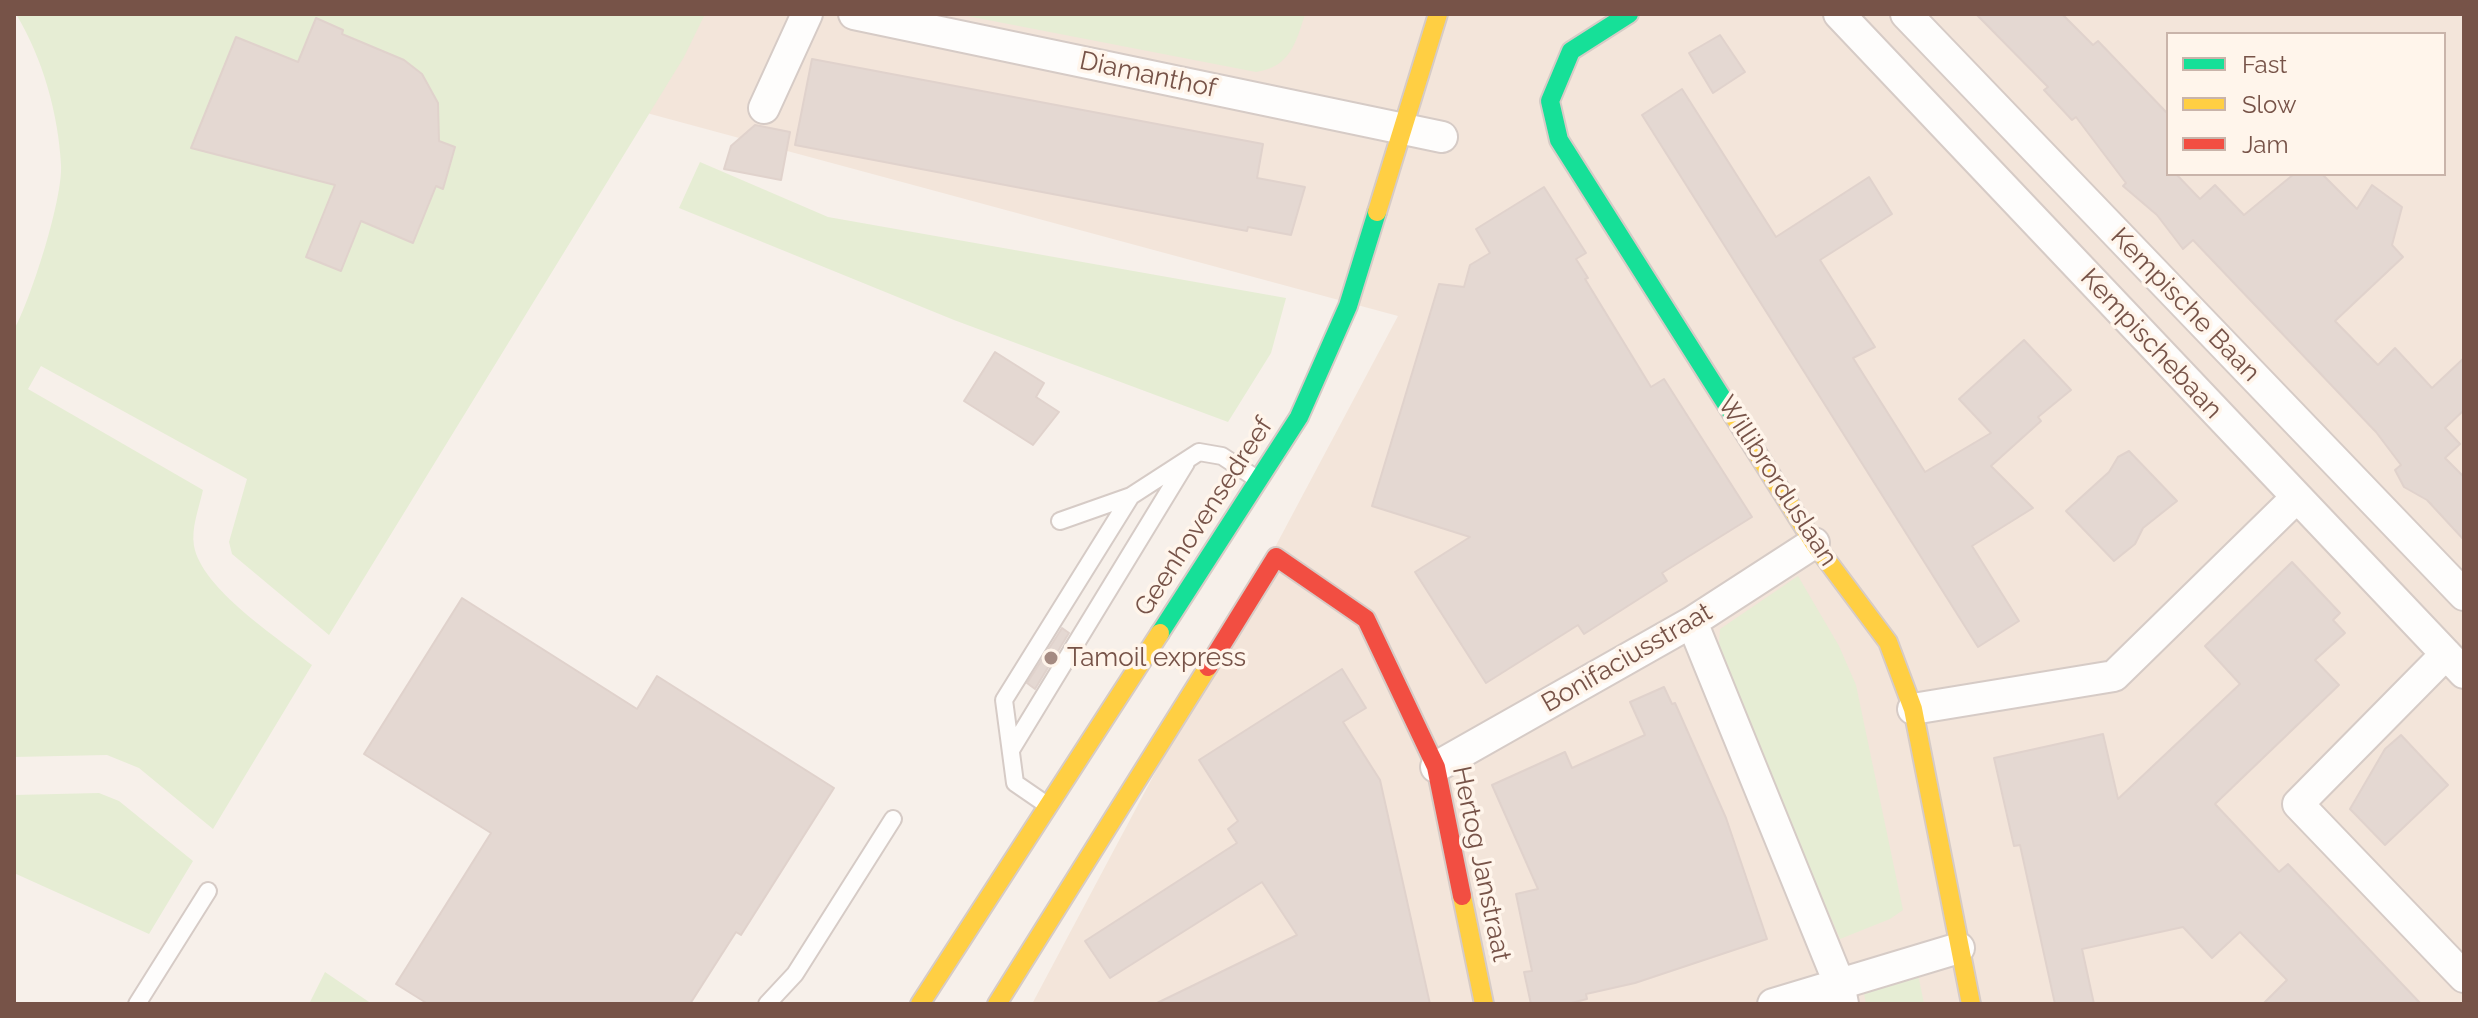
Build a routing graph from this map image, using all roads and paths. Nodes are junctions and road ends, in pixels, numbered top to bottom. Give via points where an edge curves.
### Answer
1 (807, 14) edge
2 (854, 14) edge
3 (1438, 14) edge
4 (1629, 14) edge
5 (1839, 14) edge
6 (1906, 14) edge
7 (764, 108) dead end
8 (1403, 128) junction
9 (1442, 137) dead end
10 (1189, 459) junction
11 (1258, 480) junction
12 (1131, 496) junction
13 (2297, 497) junction
14 (1060, 521) dead end
15 (1814, 543) junction
16 (2464, 595) edge
17 (1692, 622) junction
18 (2455, 664) edge
19 (1913, 709) junction
20 (1011, 750) junction
21 (1436, 767) junction
22 (1048, 806) junction
23 (893, 819) dead end
24 (208, 891) dead end
25 (1959, 948) junction
26 (2464, 977) edge
27 (1841, 994) edge
28 (137, 1004) edge
29 (767, 1004) edge
30 (920, 1004) edge
31 (997, 1004) edge
32 (1484, 1004) edge
33 (1773, 1004) edge
34 (1971, 1004) edge

1 - 7 street
2 - 8 street, Diamanthof
3 - 8 street, Geenhovensedreef
4 - 15 street, Willibrorduslaan via 1571,51 1550,101 1559,140
5 - 13 street, Kempischebaan
6 - 16 street, Kempische Baan
8 - 9 street, Diamanthof
8 - 11 street, Geenhovensedreef via 1348,306 1299,417
10 - 11 lane via 1199,452 1222,456
10 - 12 lane
10 - 20 lane
11 - 22 street, Geenhovensedreef
12 - 14 lane
12 - 20 lane via 1004,700
13 - 18 street, Kempischebaan
13 - 19 street via 2114,676
15 - 17 street, Bonifaciusstraat
15 - 19 street, Willibrorduslaan via 1888,642
17 - 21 street, Bonifaciusstraat
17 - 27 street
18 - 26 street via 2298,804
19 - 25 street, Willibrorduslaan
20 - 22 lane via 1015,783
21 - 31 street, Hertog Janstraat via 1366,619 1276,557
21 - 32 street, Hertog Janstraat
22 - 30 street, Geenhovensedreef
23 - 29 lane via 795,974
24 - 28 lane
25 - 27 street
25 - 34 street, Willibrorduslaan
27 - 33 street

